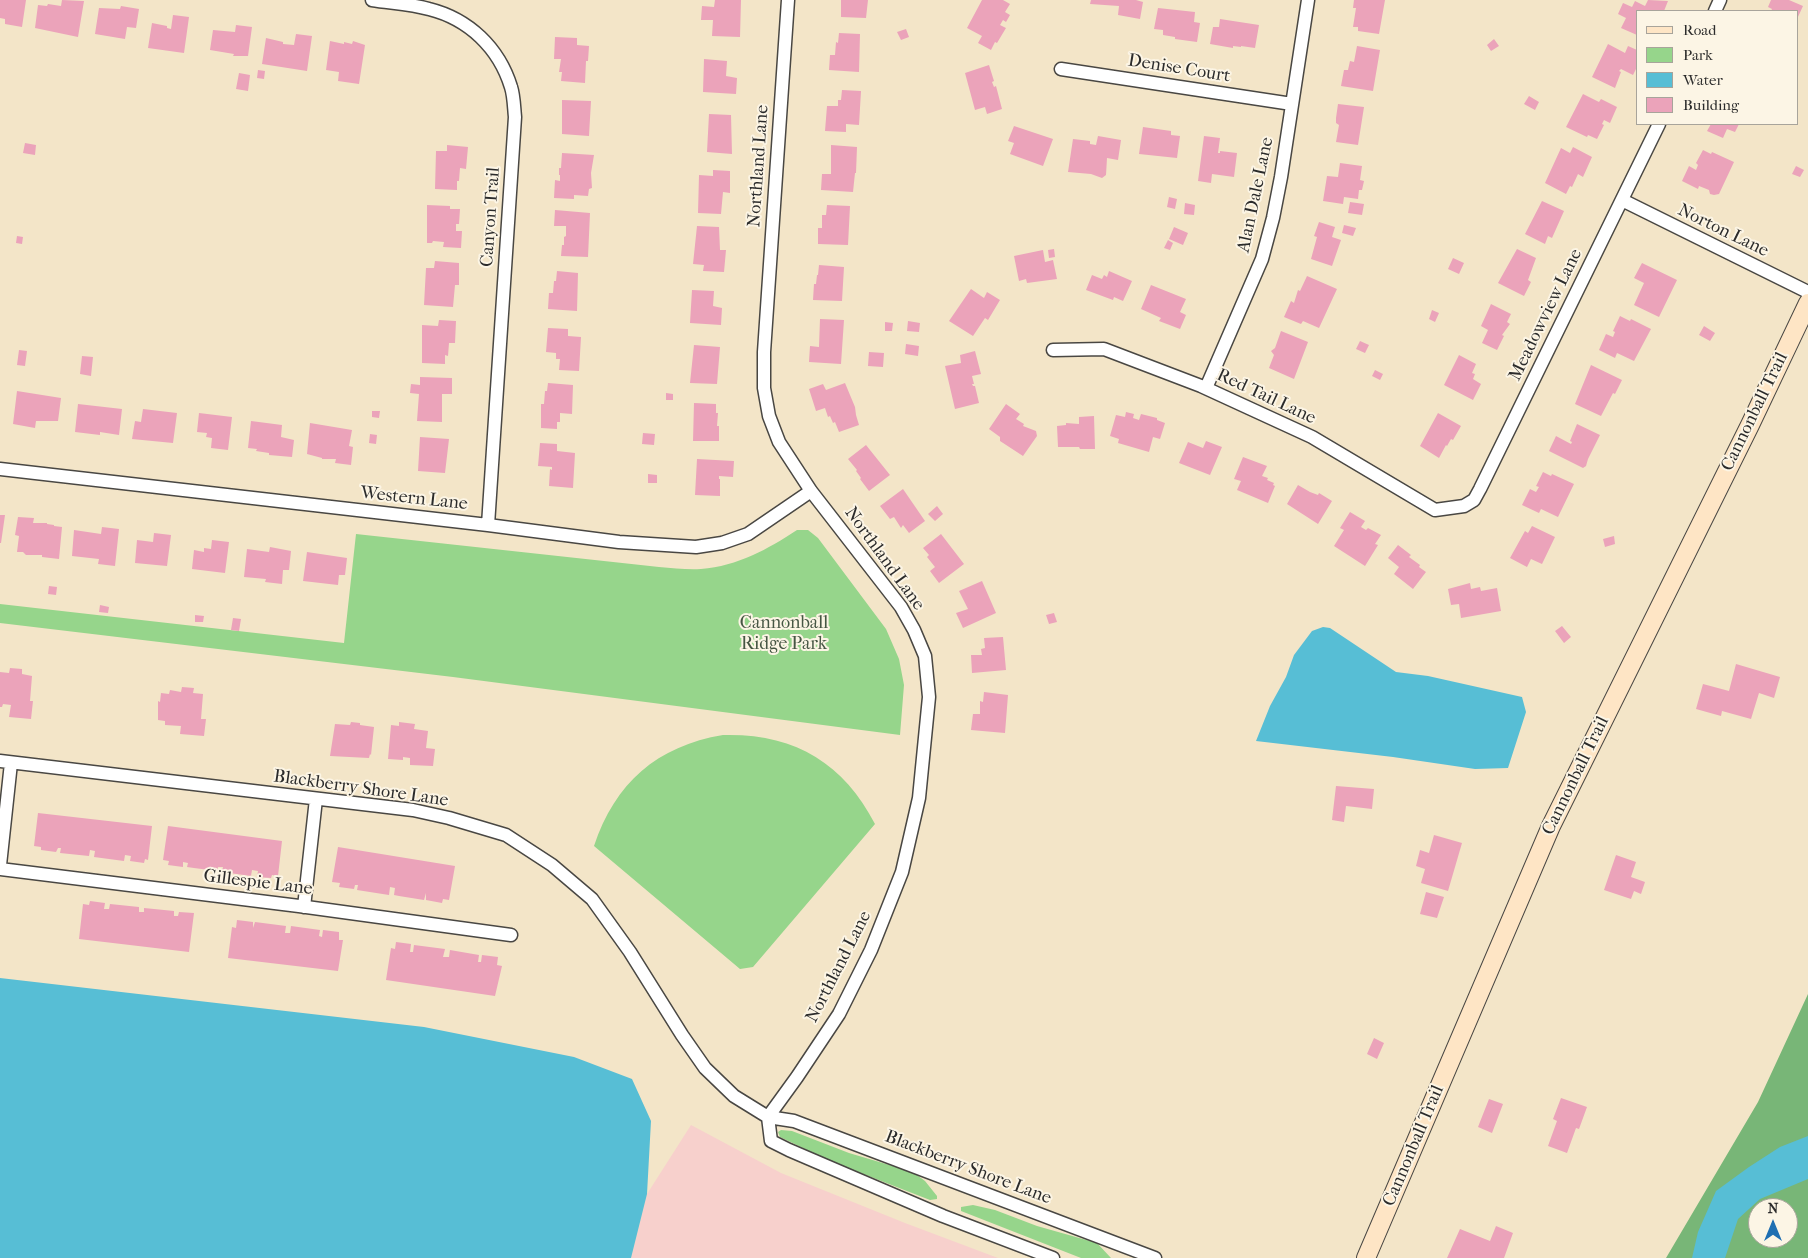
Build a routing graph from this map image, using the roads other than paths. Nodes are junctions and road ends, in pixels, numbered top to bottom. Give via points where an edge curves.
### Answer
1 (372, 0) edge
2 (788, 0) edge
3 (1308, 0) edge
4 (1062, 68) dead end
5 (1292, 104) junction
6 (1659, 125) edge
7 (1622, 200) junction
8 (1808, 292) edge
9 (1808, 303) edge
10 (1053, 350) dead end
11 (1206, 388) junction
12 (0, 469) edge
13 (811, 491) junction
14 (1452, 509) joint
15 (488, 525) junction
16 (6, 762) edge
17 (316, 799) junction
18 (0, 867) edge
19 (304, 907) junction
20 (511, 935) dead end
21 (768, 1117) junction
22 (1137, 1255) edge
23 (1053, 1258) edge
24 (1155, 1258) edge
25 (1366, 1258) edge

1 - 15 street, Canyon Trail via 429,8 465,24 500,60 512,88 515,117
2 - 13 street, Northland Lane via 764,388 769,416 780,442
3 - 5 street, Alan Dale Lane
4 - 5 street, Denise Court
5 - 11 street, Alan Dale Lane via 1280,182 1262,259
6 - 7 street, Meadowview Lane
7 - 8 street, Norton Lane
7 - 14 street, Meadowview Lane via 1474,500
9 - 25 main road, Cannonball Trail via 1551,826
10 - 11 street, Red Tail Lane via 1104,349
11 - 14 street, Red Tail Lane via 1312,437 1435,510
12 - 15 street, Western Lane
13 - 15 street, Western Lane via 748,534 696,547 619,542
13 - 21 street, Northland Lane via 901,607 924,656 929,697 919,798 902,872 871,950 839,1014
16 - 17 street, Blackberry Shore Lane
16 - 18 street
17 - 19 street
17 - 21 street, Blackberry Shore Lane via 397,808 449,818 506,836 552,865 592,899 705,1068 734,1096
18 - 19 street, Gillespie Lane
19 - 20 street, Gillespie Lane
21 - 22 street, Blackberry Shore Lane via 794,1120
21 - 23 street via 771,1141 789,1150
22 - 24 street, Blackberry Shore Lane

